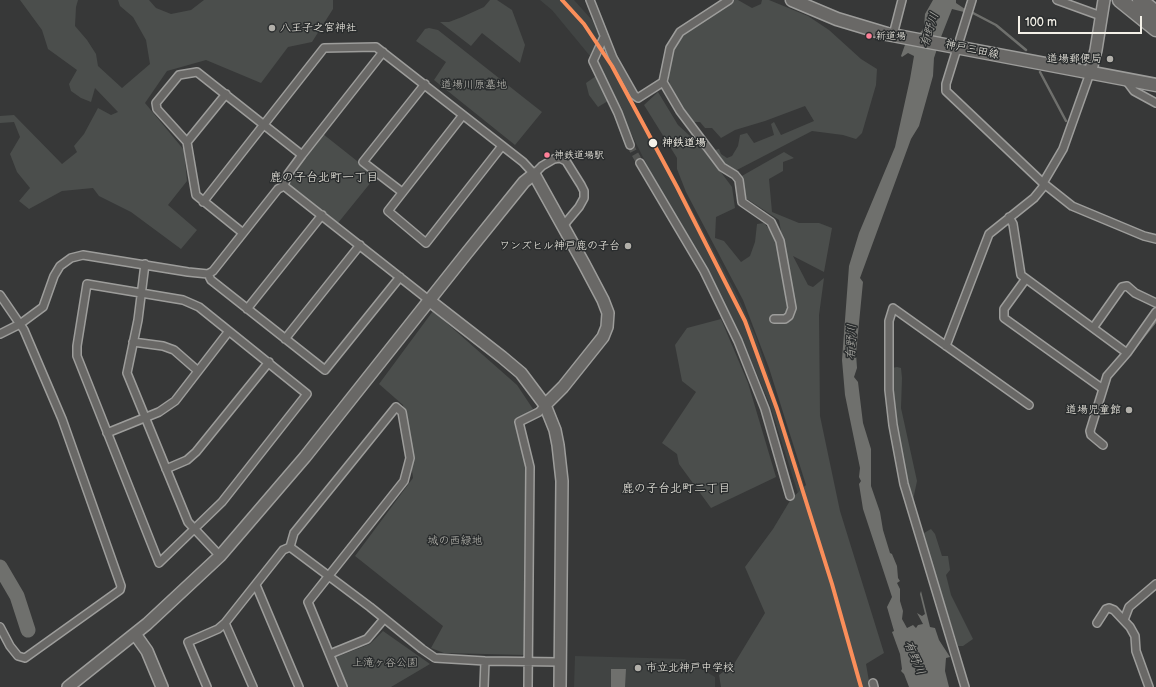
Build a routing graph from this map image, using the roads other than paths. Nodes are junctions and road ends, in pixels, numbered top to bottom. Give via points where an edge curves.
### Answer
1 (590, 0) edge
2 (729, 0) edge
3 (792, 0) edge
4 (902, 0) edge
5 (972, 0) edge
6 (1057, 0) edge
7 (1104, 0) edge
8 (1120, 0) edge
9 (1140, 0) edge
10 (1156, 13) edge
11 (1101, 16) junction
12 (1156, 29) edge
13 (893, 34) junction
14 (604, 37) junction
15 (957, 47) junction
16 (383, 52) junction
17 (1090, 73) junction
18 (1125, 79) junction
19 (663, 82) junction
20 (425, 84) junction
21 (1156, 85) edge
22 (226, 94) junction
23 (1156, 103) edge
24 (463, 115) junction
25 (264, 126) junction
26 (187, 142) junction
27 (630, 145) tunnel mouth
28 (502, 146) junction
29 (302, 155) junction
30 (640, 163) tunnel mouth
31 (534, 174) junction
32 (1044, 183) junction
33 (284, 186) junction
34 (402, 192) junction
35 (203, 202) junction
36 (322, 215) junction
37 (1009, 217) junction
38 (563, 226) junction
39 (243, 233) junction
40 (1156, 239) edge
41 (360, 245) junction
42 (145, 264) junction
43 (208, 274) junction
44 (400, 277) junction
45 (1025, 280) junction
46 (141, 293) junction
47 (0, 295) edge
48 (430, 301) junction
49 (1156, 303) edge
50 (247, 309) junction
51 (1156, 312) edge
52 (774, 319) dead end
53 (20, 324) junction
54 (1092, 328) junction
55 (229, 330) junction
56 (0, 334) edge
57 (285, 339) junction
58 (134, 342) junction
59 (946, 346) junction
60 (1127, 353) junction
61 (268, 362) junction
62 (198, 371) junction
63 (1103, 389) junction
64 (545, 405) junction
65 (1029, 405) dead end
66 (145, 417) junction
67 (107, 433) junction
68 (1103, 445) dead end
69 (166, 469) junction
70 (790, 496) dead end
71 (195, 529) junction
72 (290, 547) junction
73 (220, 556) junction
74 (329, 575) junction
75 (1156, 584) edge
76 (256, 585) junction
77 (384, 618) junction
78 (1124, 620) junction
79 (225, 623) junction
80 (1097, 623) dead end
81 (0, 627) edge
82 (135, 634) junction
83 (330, 654) junction
84 (485, 661) junction
85 (528, 661) junction
86 (560, 662) junction
87 (68, 687) edge
88 (162, 687) edge
89 (207, 687) edge
90 (253, 687) edge
91 (299, 687) edge
92 (343, 687) edge
93 (484, 687) edge
94 (528, 687) edge
95 (560, 687) edge
96 (965, 687) edge
97 (1149, 687) edge

1 - 14 street
2 - 19 street via 680,32 670,48
3 - 13 main road, 神戸三田線 via 837,19
4 - 13 street
5 - 15 street
6 - 11 street
7 - 11 street
8 - 12 highway
9 - 10 highway
11 - 17 street
13 - 15 main road, 神戸三田線
14 - 19 street via 634,95 638,98 643,96
14 - 27 street via 593,61
15 - 17 main road, 神戸三田線
15 - 32 street via 946,91
16 - 20 street
16 - 25 street via 376,47 324,48
16 - 29 street
17 - 18 main road, 神戸三田線
17 - 32 street via 1063,149
18 - 21 main road, 神戸三田線
18 - 23 street via 1134,91
19 - 52 street via 680,111 722,167 739,180 742,202 771,222 780,241 792,308 785,319
20 - 24 street
20 - 34 street via 363,162
22 - 25 street
22 - 26 street
22 - 26 street via 197,72 179,75 156,103 158,109
24 - 28 street
24 - 34 street
25 - 29 street
25 - 35 street
26 - 35 street via 196,195
28 - 31 street
28 - 34 street via 426,242 388,211
29 - 33 street via 288,174
30 - 70 street via 704,271 738,341 765,409
31 - 38 street
31 - 38 street via 550,161 564,159 581,185 584,192 582,203
31 - 48 street via 524,182
32 - 37 street via 1034,198
32 - 40 street via 1072,206
33 - 36 street
33 - 39 street via 278,188
35 - 39 street
36 - 41 street
36 - 50 street
37 - 45 street via 1013,224 1021,275
37 - 59 street via 990,234
38 - 64 street via 603,300 608,321 604,337
39 - 43 street
41 - 44 street
41 - 57 street
42 - 43 street
42 - 46 street
42 - 53 street via 97,256 83,255 71,258 60,266 54,276 43,307
43 - 50 street via 211,280
44 - 48 street
44 - 57 street via 325,370
45 - 54 street
45 - 63 street via 1004,309 1004,318
46 - 55 street via 183,300 199,307
46 - 58 street
46 - 67 street via 88,284 77,356
47 - 53 street
48 - 64 street via 516,369
48 - 73 street
49 - 54 street via 1127,286 1122,287
50 - 57 street
51 - 60 street
53 - 56 street
53 - 81 street via 62,419 121,586 120,590 25,658 18,656
54 - 60 street
55 - 61 street
55 - 62 street
58 - 62 street via 174,350
58 - 66 street via 127,373
59 - 65 street
59 - 96 street via 893,308 889,321 889,390 904,484
60 - 63 street via 1108,376
61 - 69 street via 196,452 187,460
61 - 71 street via 307,394 222,502
62 - 66 street via 167,408
63 - 68 street via 1090,431
64 - 85 street via 539,412 519,422 530,467
64 - 86 street via 555,430 561,464
66 - 67 street
66 - 69 street
67 - 71 street via 159,563
69 - 71 street via 188,522
71 - 73 street
72 - 74 street
72 - 74 street via 294,533 396,407 402,412 410,458 404,481
72 - 76 street via 283,550
73 - 82 street
74 - 77 street
74 - 83 street via 308,602
75 - 78 street via 1129,607
76 - 79 street
76 - 91 street
77 - 83 street via 367,639
77 - 84 street via 436,658
78 - 80 street via 1109,608
78 - 97 street via 1135,636 1136,651
79 - 89 street via 218,629 188,642
79 - 90 street
82 - 87 street
82 - 88 street via 147,651
83 - 92 street
84 - 85 street
84 - 93 street
85 - 86 street
85 - 94 street
86 - 95 street

